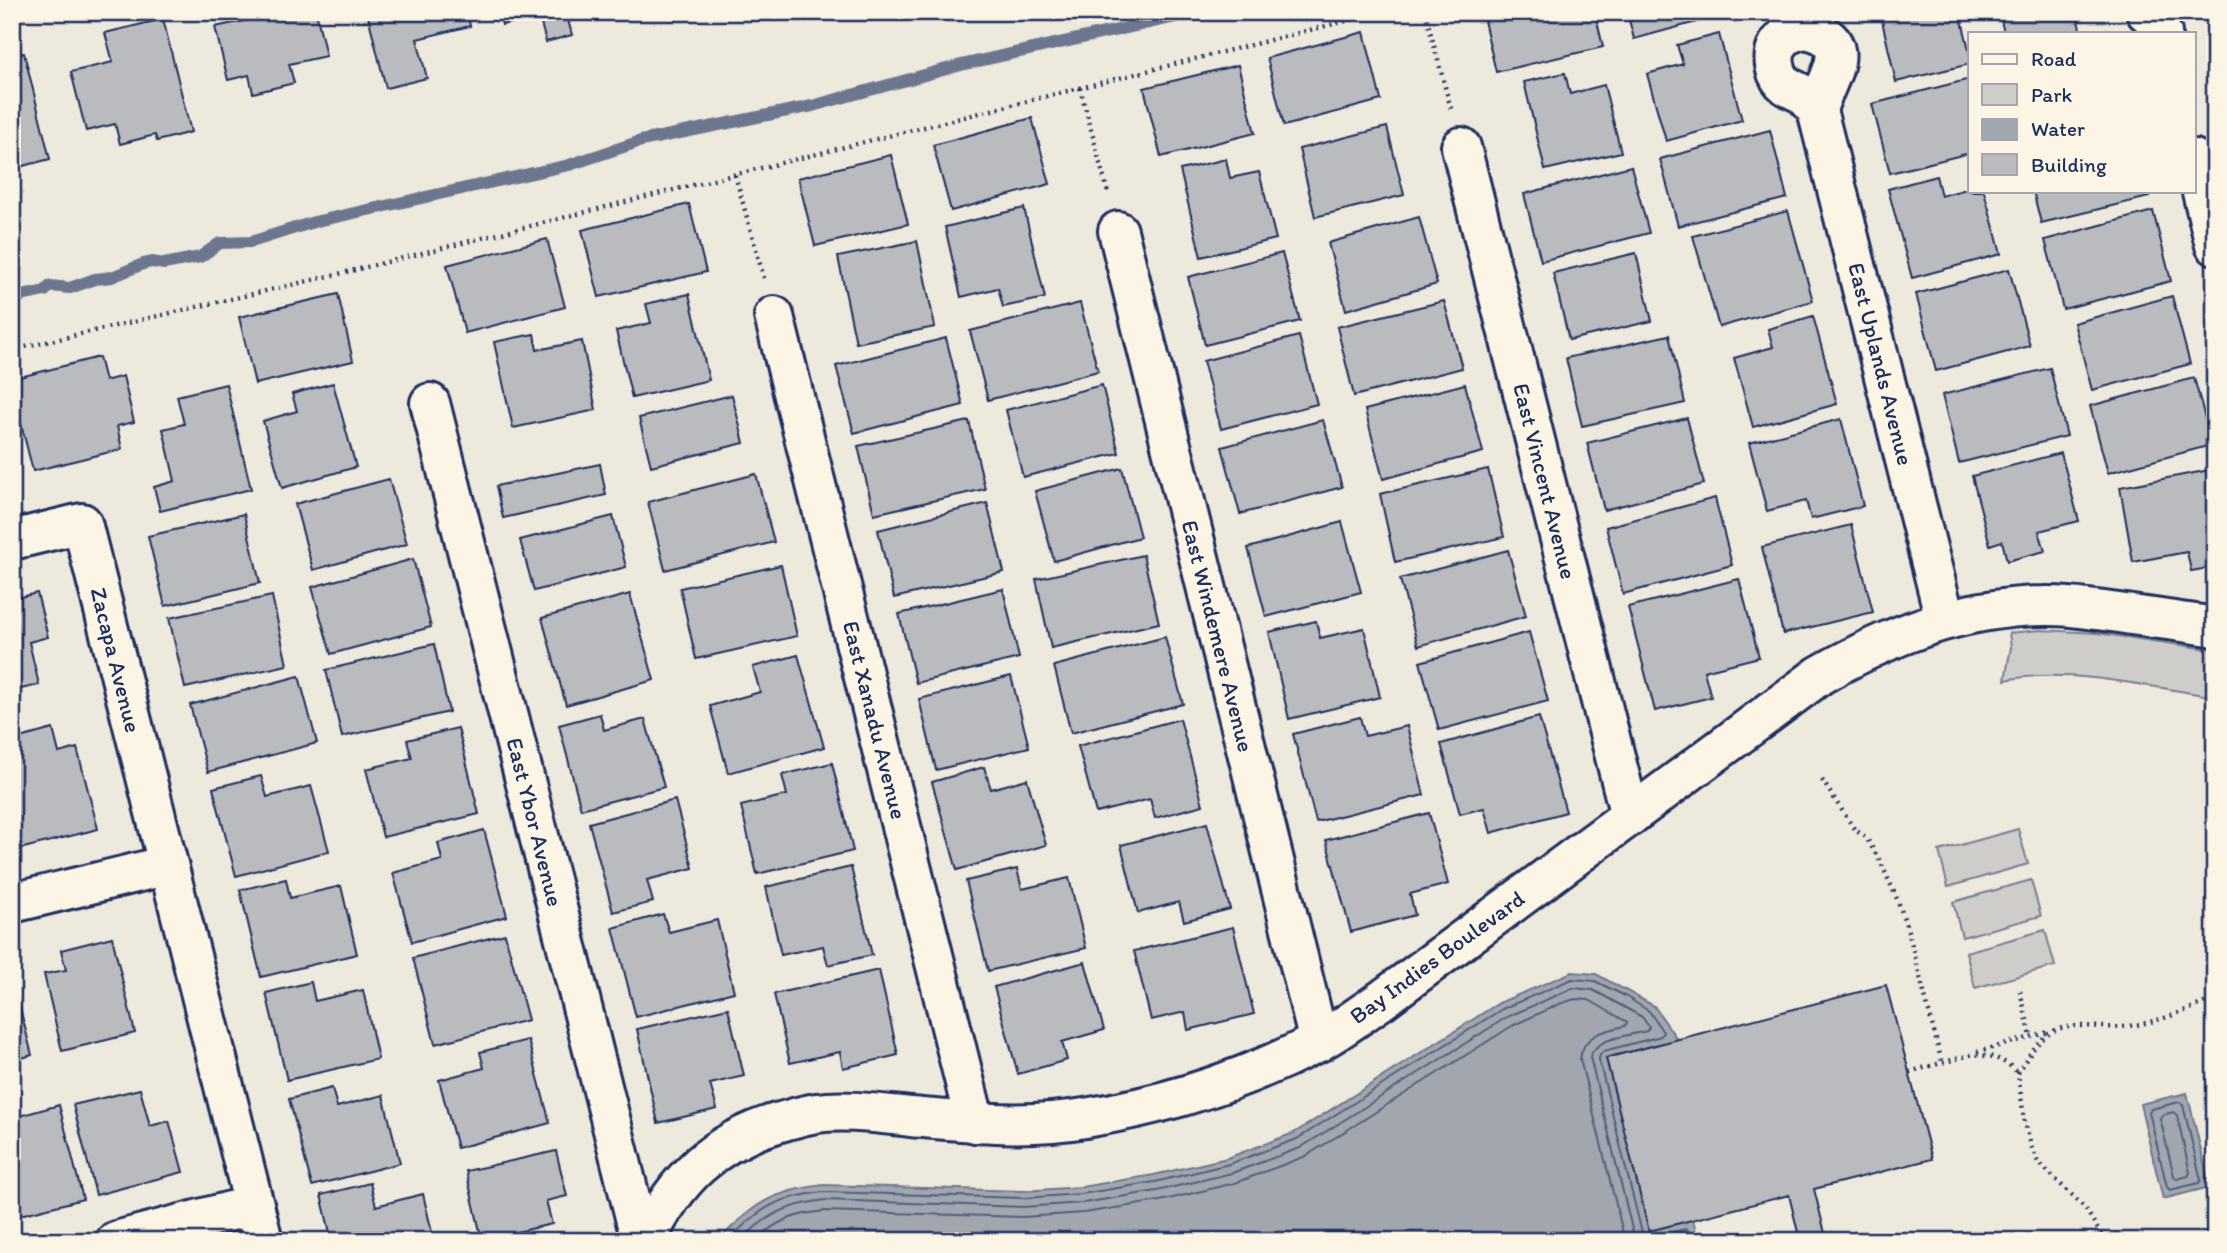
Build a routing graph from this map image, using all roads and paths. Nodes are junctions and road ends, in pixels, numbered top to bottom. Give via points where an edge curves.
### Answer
1 (1382, 12) edge
2 (1425, 12) edge
3 (2146, 12) edge
4 (2170, 12) edge
5 (2162, 32) edge
6 (2163, 32) edge
7 (1080, 88) junction
8 (1817, 110) dead end
9 (1461, 147) joint
10 (2196, 167) edge
11 (735, 175) junction
12 (1118, 231) joint
13 (2215, 245) edge
14 (774, 316) joint
15 (12, 350) edge
16 (430, 403) dead end
17 (12, 540) edge
18 (1945, 619) junction
19 (2215, 627) edge
20 (1822, 780) dead end
21 (1630, 816) junction
22 (168, 865) junction
23 (12, 903) edge
24 (2020, 991) dead end
25 (2215, 998) edge
26 (2054, 1030) junction
27 (2031, 1036) junction
28 (1318, 1042) junction
29 (1973, 1054) junction
30 (1942, 1063) junction
31 (1909, 1072) dead end
32 (2018, 1073) junction
33 (975, 1123) junction
34 (259, 1223) edge
35 (116, 1241) edge
36 (644, 1241) edge
37 (2105, 1241) edge

1 - 7 path
2 - 9 path
3 - 5 street
4 - 6 street
7 - 11 path
7 - 12 path
8 - 18 street, East Uplands Avenue
9 - 21 street, East Vincent Avenue
10 - 13 street
11 - 14 path
11 - 15 path
12 - 28 street, East Windemere Avenue
14 - 33 street, East Xanadu Avenue
16 - 36 street, East Ybor Avenue
17 - 22 street, Zacapa Avenue via 82,523
18 - 19 street, Bay Indies Boulevard via 2045,606
18 - 21 street, Bay Indies Boulevard via 1855,655 1820,675
20 - 30 path via 1855,830 1866,837 1898,901
21 - 28 street, Bay Indies Boulevard
22 - 23 street
22 - 34 street, Zacapa Avenue
24 - 27 path
25 - 26 path via 2145,1024
26 - 27 path
26 - 32 path
27 - 29 path
28 - 33 street, Bay Indies Boulevard via 1249,1074 1145,1106 1083,1119
29 - 30 path
29 - 32 path via 1994,1057
30 - 31 path
32 - 37 path via 2024,1119 2038,1162 2085,1208
33 - 36 street, Bay Indies Boulevard via 846,1111 815,1113 757,1129 698,1164
34 - 35 street, Zacapa Avenue

